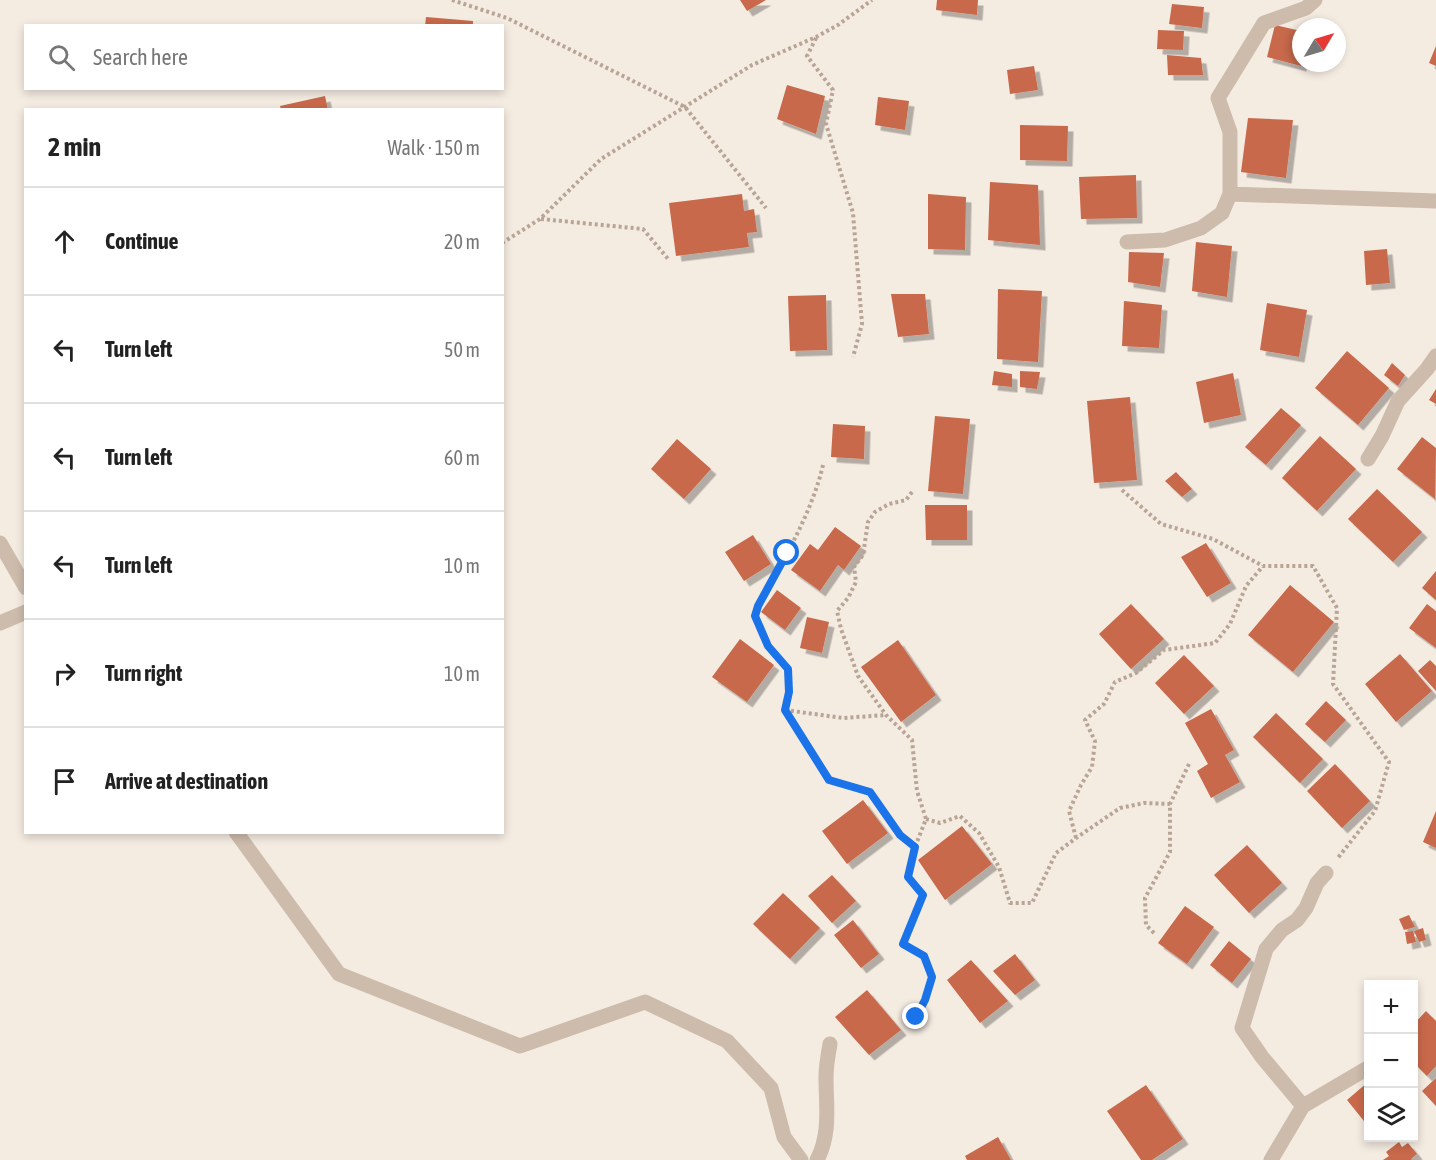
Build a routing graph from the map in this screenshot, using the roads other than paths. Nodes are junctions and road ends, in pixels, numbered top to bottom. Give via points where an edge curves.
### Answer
1 (1315, 0) edge
2 (1230, 194) junction
3 (1436, 201) edge
4 (1127, 242) dead end
5 (1436, 356) edge
6 (1368, 459) dead end
7 (0, 543) edge
8 (24, 585) edge
9 (24, 613) edge
10 (0, 623) edge
11 (237, 834) edge
12 (1326, 873) road end
13 (830, 1044) dead end
14 (1364, 1071) edge
15 (1303, 1106) junction
16 (801, 1160) edge
17 (817, 1160) edge
18 (1271, 1160) edge

1 - 2 street via 1306,8 1264,23 1218,98 1230,132
2 - 3 street
2 - 4 street via 1222,213 1201,228 1165,240
5 - 6 street via 1398,401
7 - 8 street
9 - 10 street
11 - 16 street via 339,974 520,1046 645,1002 727,1041 771,1088 784,1137
12 - 15 street via 1297,920 1266,949 1242,1028
13 - 17 street via 826,1076 828,1111 824,1146
14 - 15 street
15 - 18 street

